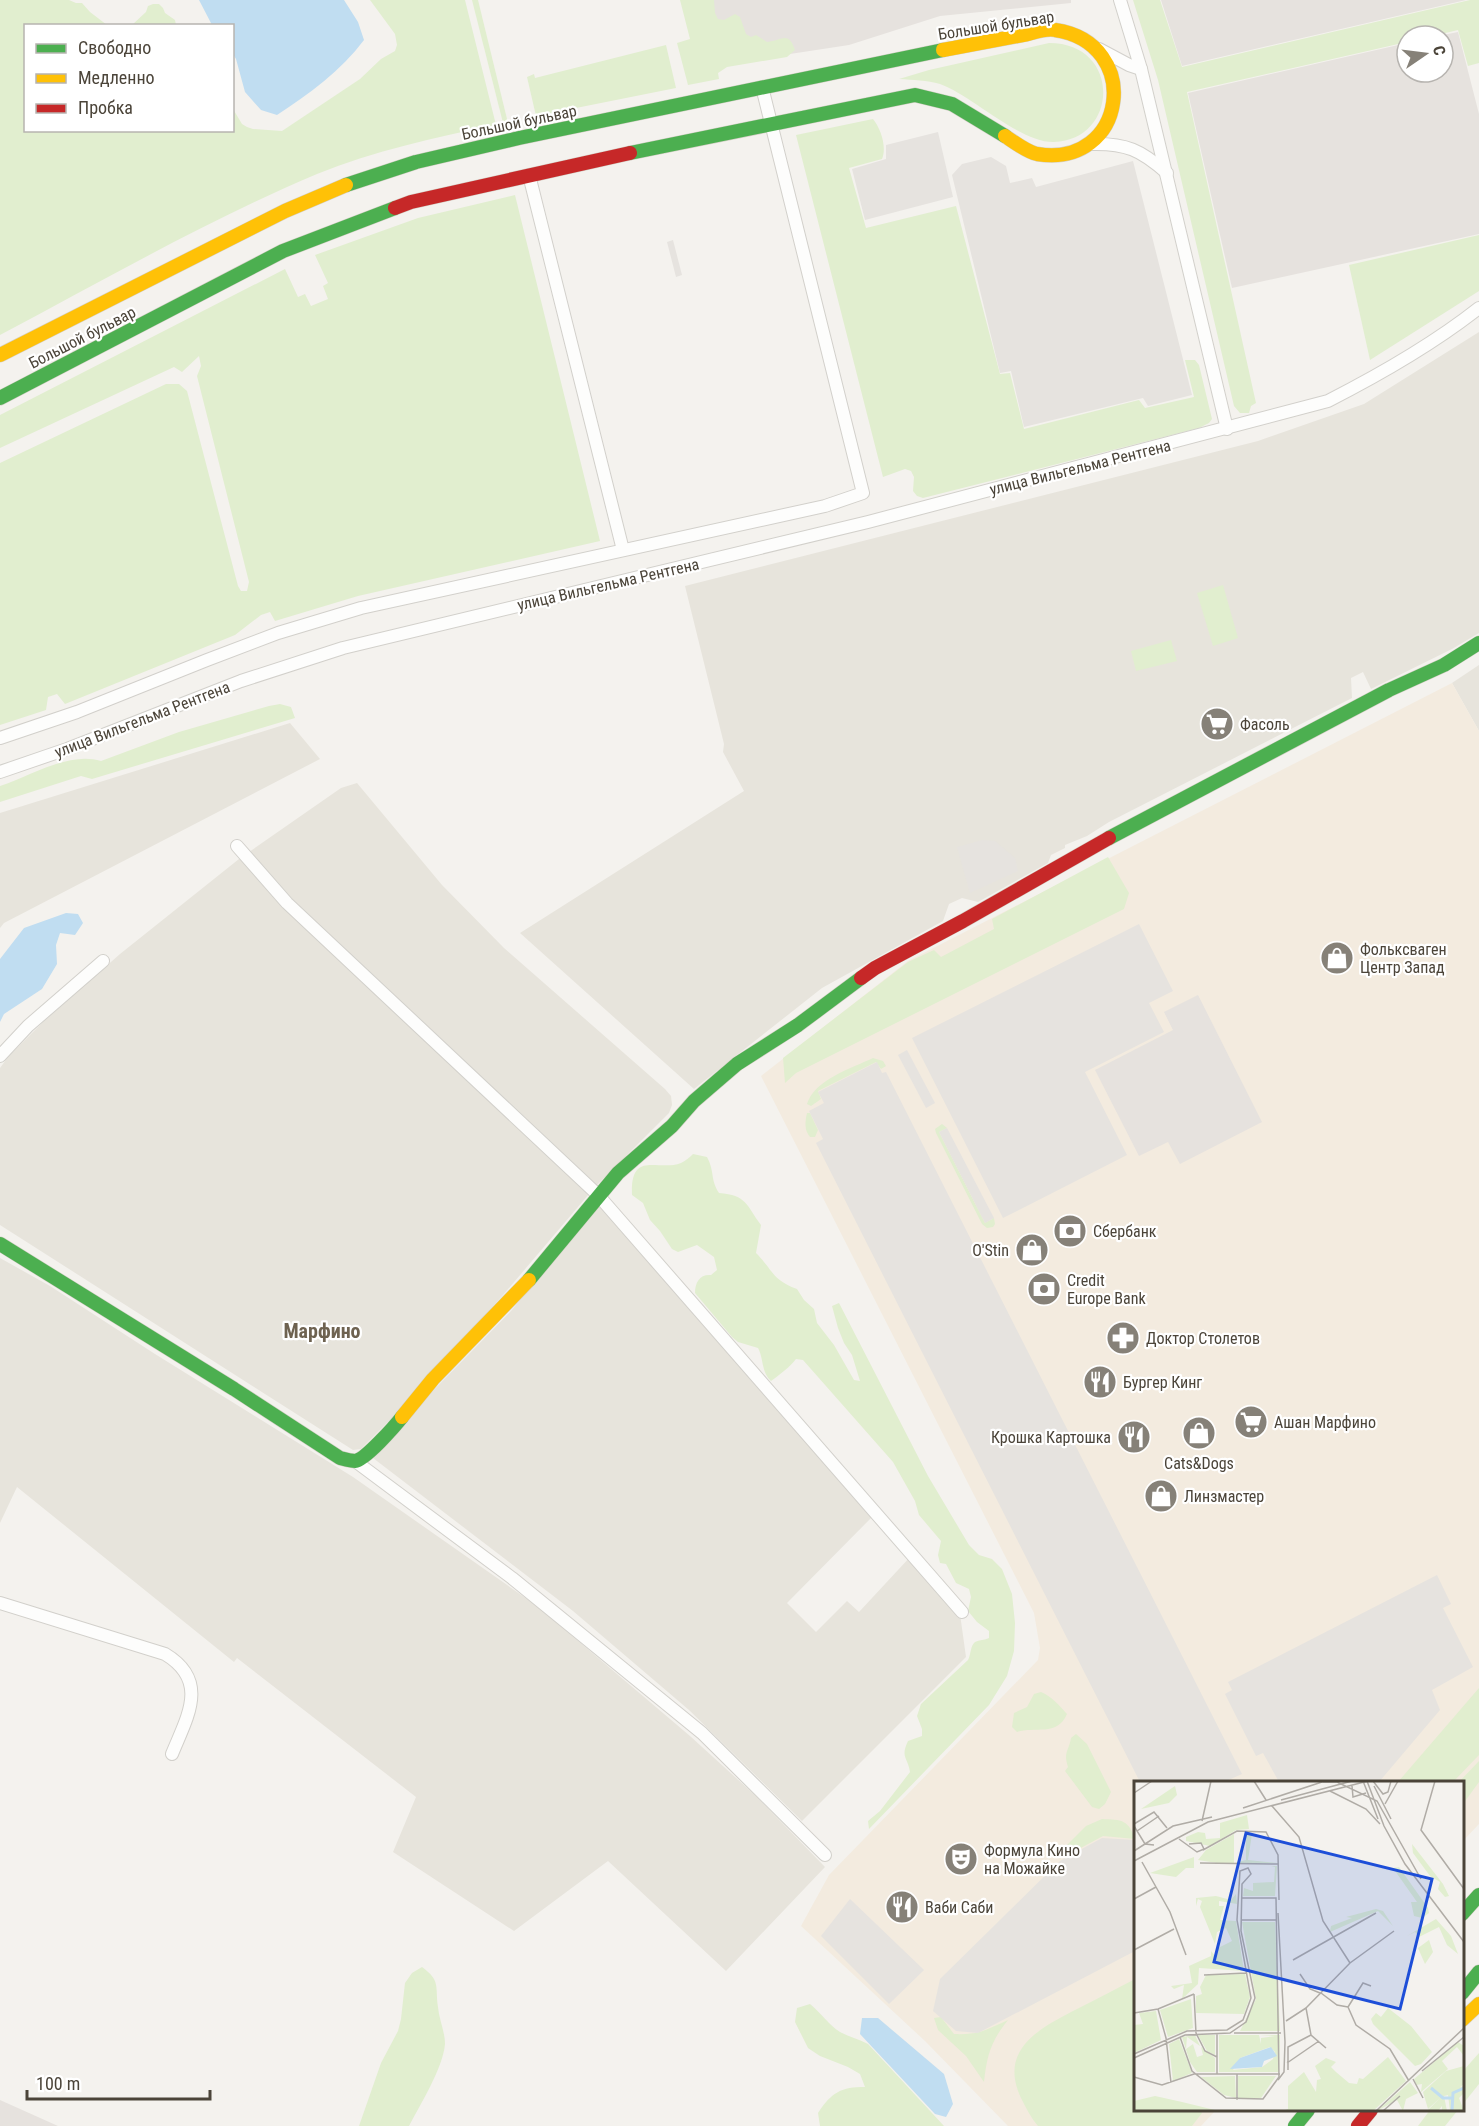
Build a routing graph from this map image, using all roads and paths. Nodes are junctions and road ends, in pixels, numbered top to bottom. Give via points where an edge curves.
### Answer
1 (1120, 0) edge
2 (1096, 47) junction
3 (1141, 69) junction
4 (762, 87) junction
5 (771, 124) junction
6 (1091, 144) junction
7 (1167, 173) junction
8 (529, 175) junction
9 (1479, 308) edge
10 (0, 355) edge
11 (0, 398) edge
12 (1227, 429) junction
13 (623, 550) junction
14 (1479, 644) edge
15 (0, 738) edge
16 (0, 772) edge
17 (237, 846) dead end
18 (102, 961) dead end
19 (0, 1056) edge
20 (598, 1195) junction
21 (0, 1244) edge
22 (355, 1461) junction
23 (0, 1603) edge
24 (962, 1612) dead end
25 (172, 1754) dead end
26 (825, 1855) dead end
27 (1479, 1894) edge
28 (1464, 1912) edge
29 (1479, 1972) edge
30 (1479, 1979) edge
31 (1464, 1991) edge
32 (1464, 1992) edge
33 (1479, 2004) edge
34 (1464, 2018) edge
35 (1306, 2111) edge
36 (1369, 2111) edge
37 (1295, 2126) edge
38 (1358, 2126) edge

1 - 3 street
2 - 3 street
2 - 4 main road, Большой бульвар via 1073,33 1053,30
2 - 6 main road, Большой бульвар via 1110,64 1116,98 1110,123
3 - 7 street
4 - 5 street
4 - 10 main road, Большой бульвар via 437,157 346,185 285,211
5 - 6 main road, Большой бульвар via 915,95 952,104 1035,154 1069,154
5 - 8 main road, Большой бульвар
5 - 13 street, улица Вильгельма Рентгена via 864,493 825,506
6 - 7 street via 1128,147 1146,155
7 - 12 street
8 - 11 main road, Большой бульвар via 411,202 326,232
8 - 13 street
9 - 12 street, улица Вильгельма Рентгена via 1397,364 1328,401
12 - 16 street, улица Вильгельма Рентгена via 868,522 343,648 241,681
13 - 15 street, улица Вильгельма Рентгена via 382,603 291,629
14 - 20 main road via 1157,812 875,968 737,1064
17 - 20 street via 287,903
18 - 19 street
20 - 22 main road via 527,1282 433,1379 390,1432 367,1455
20 - 24 street
21 - 22 main road via 340,1458
22 - 26 street via 512,1578 702,1733
23 - 25 street via 174,1659 189,1678 193,1693 192,1707
27 - 28 main road
29 - 31 main road
30 - 32 main road
33 - 34 main road
35 - 37 main road
36 - 38 main road

